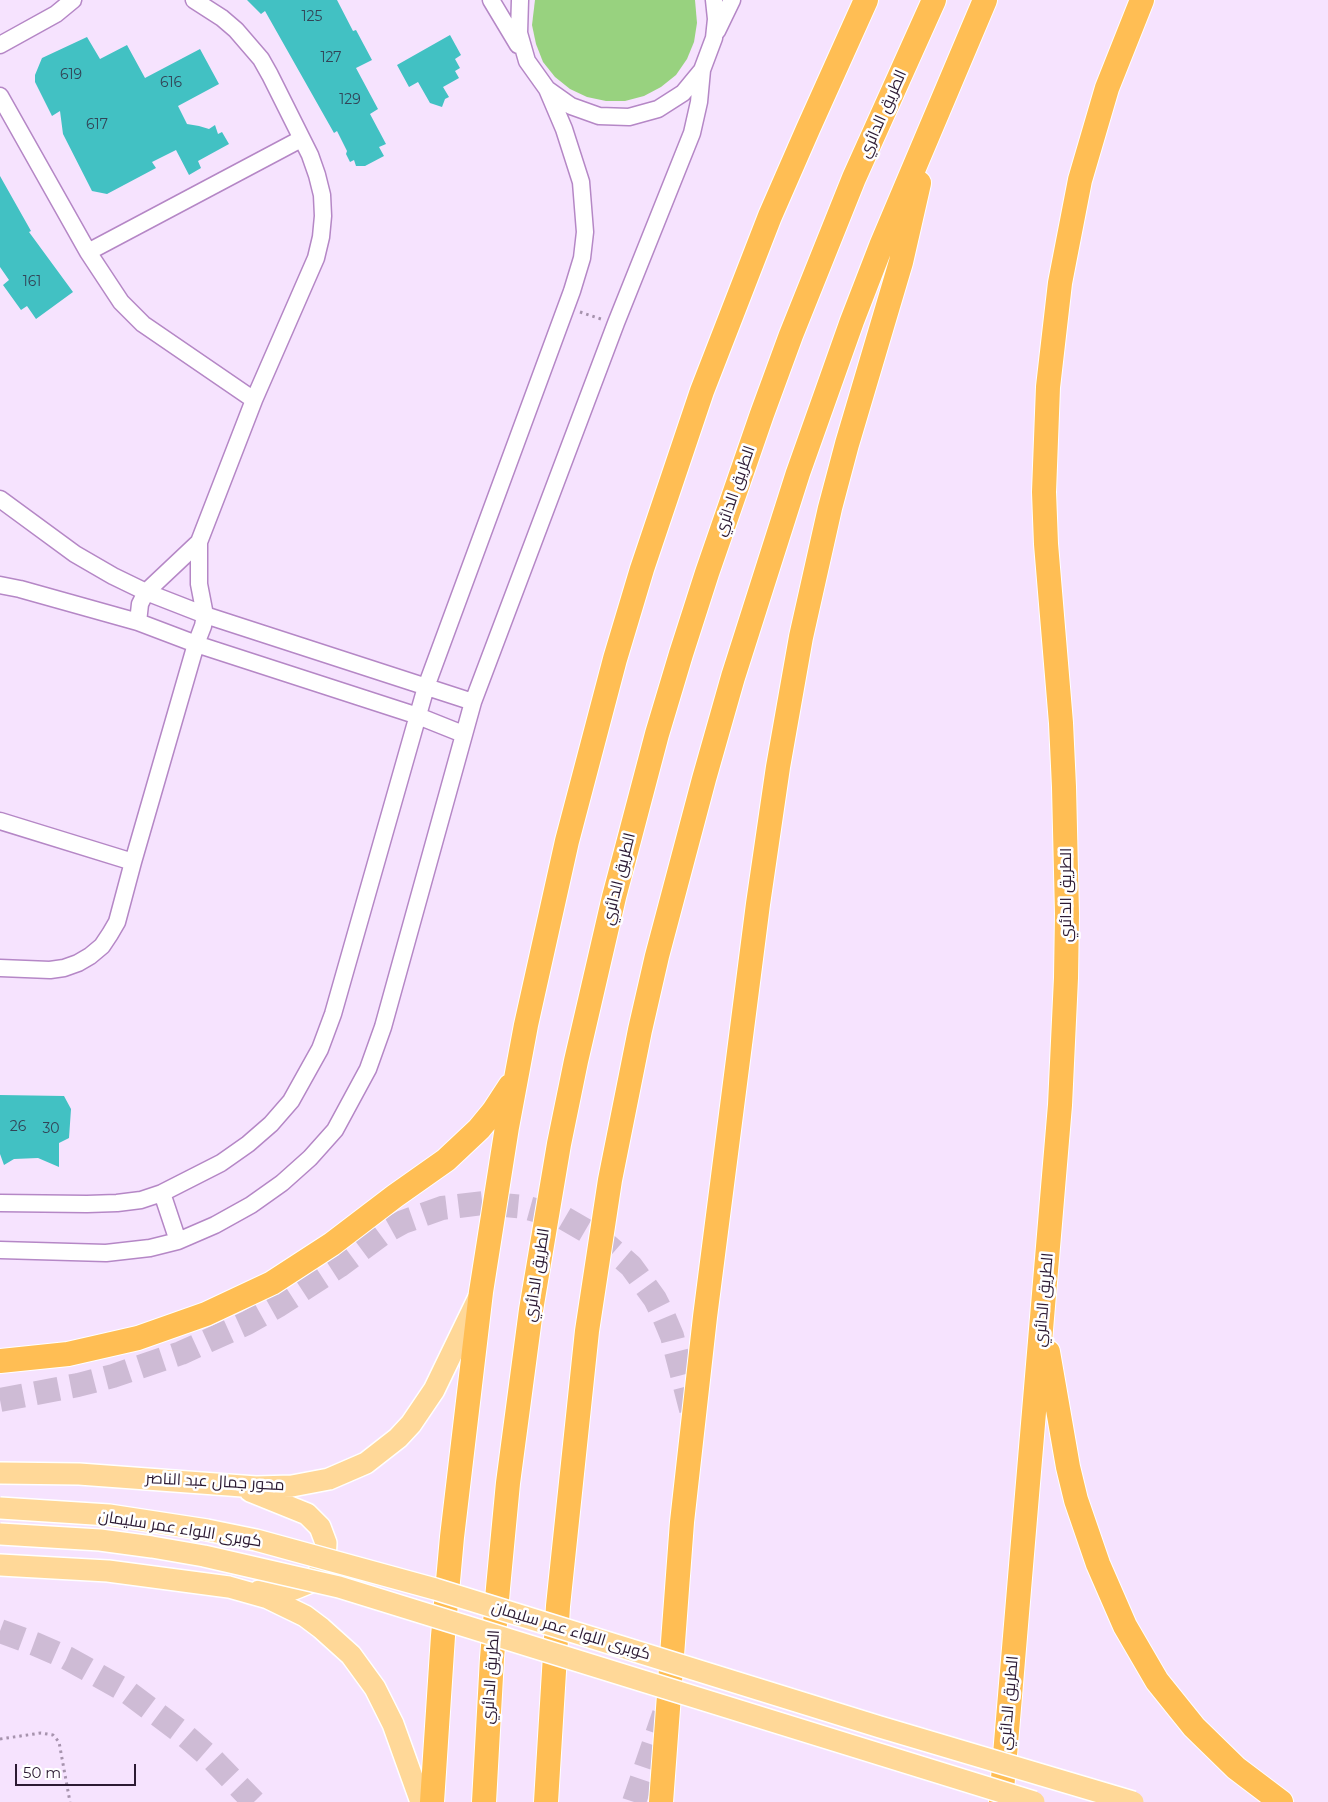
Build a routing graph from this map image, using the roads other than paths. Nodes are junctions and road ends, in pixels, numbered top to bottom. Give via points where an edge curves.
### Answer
1 (73, 0) edge
2 (194, 0) edge
3 (491, 0) edge
4 (520, 0) edge
5 (714, 0) edge
6 (732, 0) edge
7 (866, 0) edge
8 (878, 0) edge
9 (934, 0) edge
10 (985, 0) edge
11 (1142, 0) edge
12 (714, 38) junction
13 (847, 41) junction
14 (0, 45) edge
15 (527, 61) junction
16 (702, 70) junction
17 (547, 89) junction
18 (0, 96) edge
19 (301, 139) junction
20 (926, 140) junction
21 (88, 252) junction
22 (254, 400) junction
23 (0, 499) edge
24 (199, 542) junction
25 (0, 585) edge
26 (146, 592) junction
27 (205, 615) junction
28 (138, 622) junction
29 (196, 644) junction
30 (426, 688) junction
31 (473, 702) junction
32 (418, 716) junction
33 (463, 734) junction
34 (0, 821) edge
35 (133, 862) junction
36 (0, 968) edge
37 (517, 1073) junction
38 (162, 1193) junction
39 (0, 1203) edge
40 (178, 1241) junction
41 (0, 1250) edge
42 (481, 1292) junction
43 (1042, 1319) junction
44 (0, 1361) edge
45 (0, 1473) edge
46 (238, 1486) junction
47 (0, 1508) edge
48 (0, 1534) edge
49 (0, 1565) edge
50 (249, 1592) junction
51 (421, 1802) edge
52 (432, 1802) edge
53 (484, 1802) edge
54 (546, 1802) edge
55 (661, 1802) edge
56 (1001, 1802) edge
57 (1034, 1802) edge
58 (1133, 1802) edge
59 (1281, 1802) edge

1 - 14 street via 56,14
2 - 19 street via 222,18 255,52 270,75
3 - 15 street
4 - 15 street via 519,33
5 - 12 street
6 - 12 street
7 - 13 highway
8 - 13 highway
9 - 53 highway, الطريق الدائري via 851,187 762,414 681,654 614,897 565,1116 529,1320 499,1578
10 - 20 highway
11 - 43 highway, الطريق الدائري via 1107,88 1080,180 1060,283 1048,387 1046,544 1061,723 1067,914 1060,1105
12 - 16 street
13 - 37 highway via 736,303 642,569 570,826
15 - 17 street
16 - 17 street via 682,93 658,109 629,117 590,113 571,106
16 - 31 street via 692,133 616,323
17 - 30 street via 573,152 581,182 585,232 582,258
18 - 21 street
19 - 21 street
19 - 22 street via 322,195 321,237 316,258
20 - 54 highway via 852,321 765,575 704,779 644,1012 610,1180 587,1331 558,1606
20 - 55 highway via 901,262 847,444 819,554 778,767 704,1317 681,1531
21 - 22 street via 120,302 143,324
22 - 24 street
23 - 26 street via 75,554
24 - 26 street
24 - 27 street via 199,584
25 - 28 street
26 - 27 street
26 - 28 street via 140,604
27 - 29 street
27 - 30 street
28 - 29 street
29 - 32 street
29 - 35 street
30 - 31 street
30 - 32 street
31 - 33 street
32 - 33 street
32 - 38 street via 333,1014 312,1065 291,1101 248,1144
33 - 40 street via 384,1027 350,1104 335,1130 282,1183 252,1205
34 - 35 street
35 - 36 street via 117,922 102,946 90,956 64,968 50,970
37 - 42 highway
37 - 44 highway via 493,1112 446,1160 332,1244 272,1283 206,1314 138,1338 68,1354
38 - 39 street via 117,1203
38 - 40 street
40 - 41 street via 106,1253
42 - 46 main road, محور جمال عبد الناصر via 423,1408 398,1438 382,1451 348,1472 310,1484
42 - 52 highway via 451,1546
43 - 56 highway, الطريق الدائري
43 - 59 highway via 1076,1500 1098,1564 1125,1626 1158,1681 1194,1727 1236,1768
45 - 46 main road, محور جمال عبد الناصر via 98,1475
46 - 50 main road via 307,1514 320,1527 326,1543 325,1561 311,1582 294,1589
47 - 58 main road, كوبرى اللواء عمر سليمان, bridge via 109,1516 256,1540 443,1592
48 - 57 main road, كوبرى اللواء عمر سليمان, bridge via 152,1547 339,1586
49 - 50 main road via 117,1572 220,1585
50 - 51 main road via 305,1616 351,1655 385,1706

